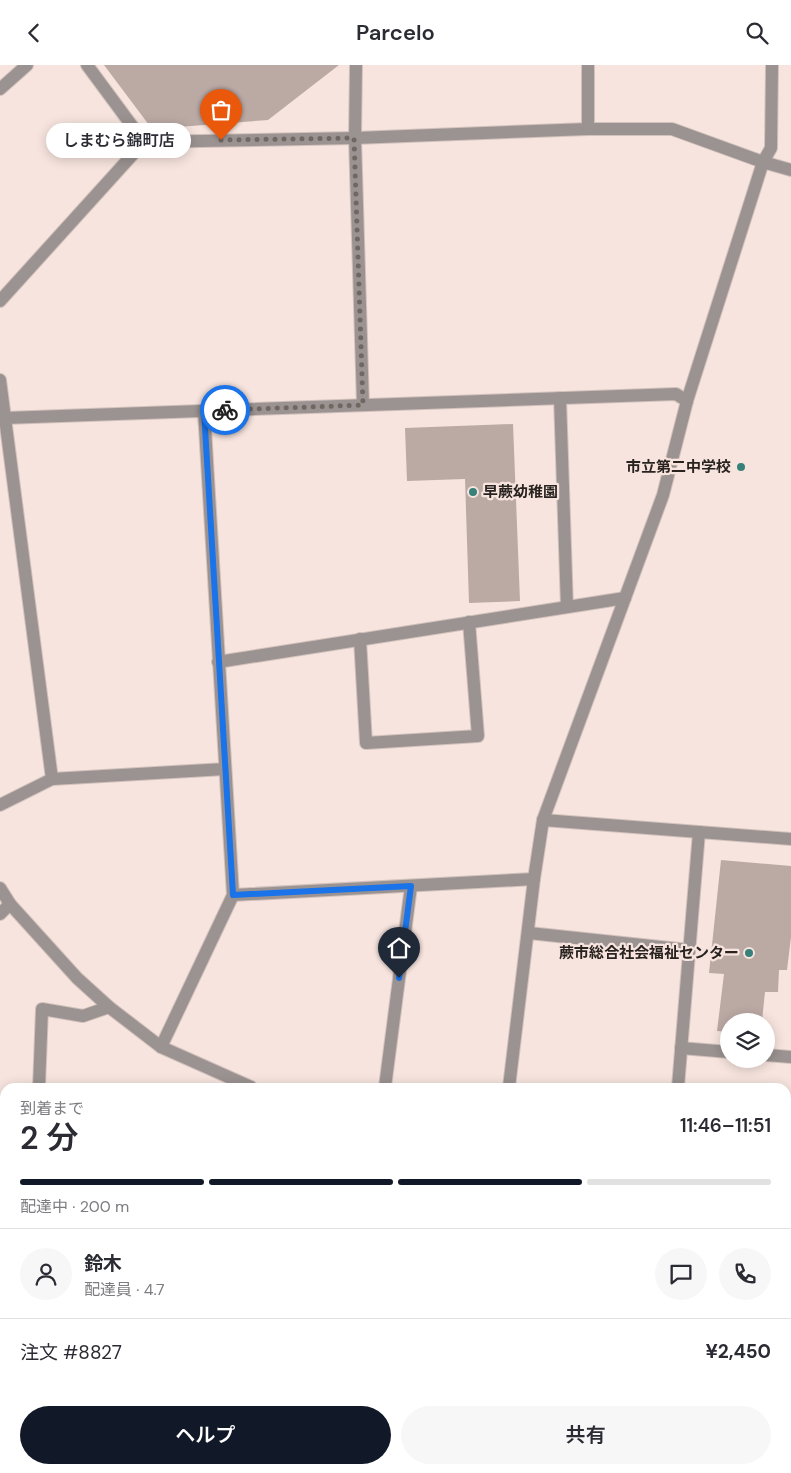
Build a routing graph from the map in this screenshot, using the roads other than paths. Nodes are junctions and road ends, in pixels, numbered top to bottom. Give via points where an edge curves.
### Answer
1 (27, 65) edge
2 (86, 65) edge
3 (356, 65) edge
4 (588, 65) edge
5 (772, 65) edge
6 (0, 89) edge
7 (588, 129) junction
8 (354, 138) junction
9 (144, 142) junction
10 (763, 162) junction
11 (791, 170) edge
12 (0, 301) edge
13 (0, 379) edge
14 (560, 398) junction
15 (687, 401) junction
16 (363, 405) junction
17 (204, 411) junction
18 (5, 417) junction
19 (625, 598) junction
20 (567, 607) junction
21 (469, 622) junction
22 (360, 639) junction
23 (218, 662) junction
24 (225, 769) junction
25 (52, 779) junction
26 (0, 805) edge
27 (543, 820) junction
28 (699, 832) junction
29 (791, 839) edge
30 (534, 879) junction
31 (411, 886) junction
32 (0, 888) edge
33 (233, 895) junction
34 (10, 904) junction
35 (0, 914) edge
36 (529, 933) junction
37 (689, 950) junction
38 (109, 1007) junction
39 (162, 1047) junction
40 (681, 1048) junction
41 (720, 1051) edge
42 (775, 1056) edge
43 (791, 1057) edge
44 (39, 1083) edge
45 (242, 1083) edge
46 (386, 1083) edge
47 (510, 1083) edge
48 (678, 1083) edge

1 - 6 street
2 - 9 street
3 - 8 street
4 - 7 street
5 - 10 street via 771,148
7 - 8 street
7 - 10 street via 672,129
8 - 9 street
8 - 16 street
9 - 12 street
10 - 11 street
10 - 15 street
13 - 18 street
14 - 15 street via 676,394
14 - 16 street
14 - 20 street
15 - 19 street via 663,495
16 - 17 street
17 - 18 street
17 - 23 street
18 - 25 street
19 - 20 street
19 - 27 street
20 - 21 street
21 - 22 street
21 - 22 street via 478,736 366,743
22 - 23 street
23 - 24 street
24 - 25 street
24 - 33 street
25 - 26 street
27 - 28 street
27 - 30 street
28 - 29 street
28 - 37 street
30 - 31 street
30 - 36 street
31 - 33 street
31 - 46 street
32 - 34 street
33 - 39 street
34 - 35 street
34 - 38 street
36 - 37 street
36 - 47 street
37 - 40 street
38 - 39 street
38 - 44 street via 82,1016 42,1009
39 - 45 street
40 - 41 street
40 - 48 street
42 - 43 street

